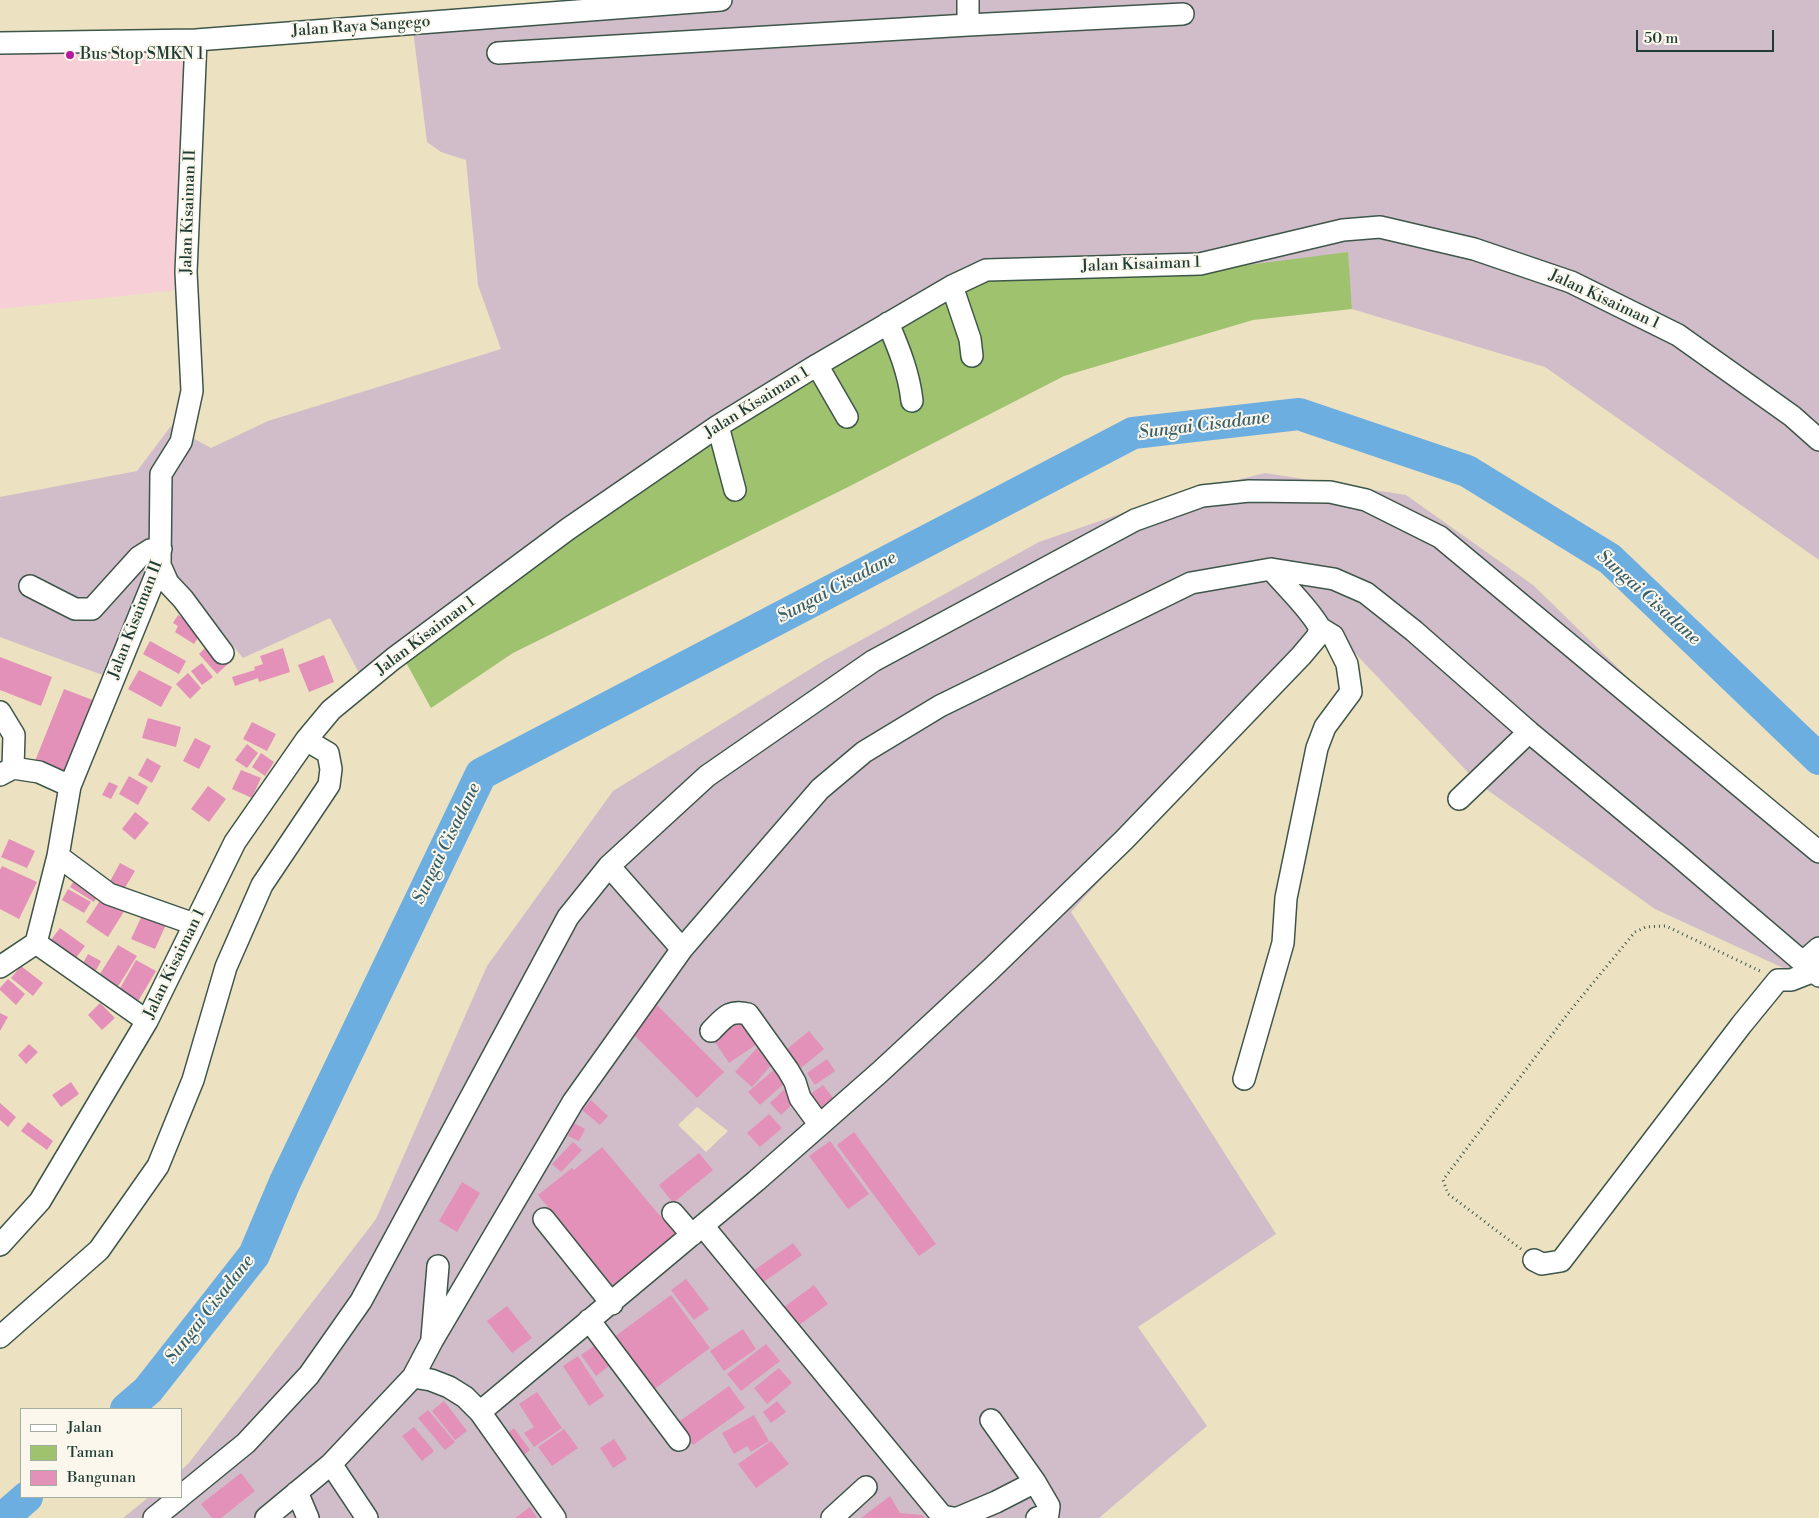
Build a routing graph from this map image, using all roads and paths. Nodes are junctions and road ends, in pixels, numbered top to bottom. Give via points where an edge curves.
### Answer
1 (720, 0) edge
2 (968, 0) edge
3 (1183, 14) dead end
4 (968, 25) junction
5 (196, 40) junction
6 (0, 43) edge
7 (498, 54) dead end
8 (952, 286) junction
9 (888, 323) junction
10 (972, 356) dead end
11 (817, 365) junction
12 (912, 402) dead end
13 (847, 416) dead end
14 (718, 426) junction
15 (1819, 440) edge
16 (735, 490) dead end
17 (160, 557) junction
18 (1271, 569) junction
19 (30, 586) dead end
20 (1320, 628) junction
21 (223, 653) dead end
22 (0, 712) edge
23 (1530, 732) junction
24 (306, 740) junction
25 (7, 771) edge
26 (70, 786) junction
27 (1459, 799) dead end
28 (1819, 852) edge
29 (58, 856) junction
30 (609, 866) junction
31 (194, 924) junction
32 (36, 942) junction
33 (1819, 948) edge
34 (682, 949) junction
35 (0, 967) edge
36 (1812, 970) edge
37 (1778, 980) junction
38 (147, 1021) junction
39 (711, 1031) dead end
40 (1244, 1078) dead end
41 (819, 1124) junction
42 (673, 1213) dead end
43 (544, 1219) dead end
44 (698, 1230) junction
45 (0, 1245) edge
46 (1534, 1260) joint
47 (438, 1266) dead end
48 (612, 1304) junction
49 (589, 1320) junction
50 (0, 1337) edge
51 (432, 1340) junction
52 (413, 1377) junction
53 (480, 1412) junction
54 (991, 1420) dead end
55 (679, 1440) dead end
56 (331, 1464) junction
57 (1035, 1482) junction
58 (866, 1487) dead end
59 (297, 1492) junction
60 (182, 1495) edge
61 (179, 1498) edge
62 (154, 1518) edge
63 (266, 1518) edge
64 (308, 1518) edge
65 (367, 1518) edge
66 (555, 1518) edge
67 (832, 1518) edge
68 (953, 1518) edge
69 (958, 1518) edge
70 (1037, 1518) edge

1 - 5 street, Jalan Raya Sangego
2 - 4 street
3 - 4 street
4 - 7 street
5 - 6 street, Jalan Raya Sangego
5 - 17 street, Jalan Kisaiman II via 186,272 192,391 181,442 161,474
8 - 9 street, Jalan Kisaiman 1
8 - 10 street via 970,339
8 - 15 street, Jalan Kisaiman 1 via 986,270 1200,264 1343,230 1380,227 1474,248 1571,282 1678,335 1792,416
9 - 11 street, Jalan Kisaiman 1
9 - 12 street via 904,360
11 - 13 street
11 - 14 street, Jalan Kisaiman 1
14 - 16 street
14 - 24 street, Jalan Kisaiman 1 via 568,529 393,660 331,710
17 - 19 street via 150,550 139,558 92,609 76,609
17 - 21 street via 168,583
17 - 26 street, Jalan Kisaiman II
18 - 20 street
18 - 23 street via 1334,579 1366,593
18 - 34 street via 1191,583 940,706 864,752 820,789
20 - 40 street via 1333,636 1347,664 1351,692 1325,727 1317,748 1286,898 1283,943
20 - 41 street via 1317,637 1301,656 1124,840 991,969
22 - 25 street via 14,735
23 - 27 street
23 - 36 street
24 - 31 street, Jalan Kisaiman 1 via 235,842
24 - 50 street via 328,753 329,785 262,885 226,966 193,1080 158,1166 99,1250
25 - 26 street via 39,772
26 - 29 street, Jalan Kisaiman II
28 - 30 street via 1440,537 1366,500 1330,492 1249,491 1202,496 1135,520 873,661 707,776
29 - 31 street via 109,894
29 - 32 street, Jalan Kisaiman II
30 - 34 street
30 - 60 street via 568,917 361,1302 309,1375 246,1443
31 - 38 street, Jalan Kisaiman 1
32 - 35 street
32 - 38 street
33 - 36 street
34 - 51 street via 573,1102
36 - 37 street via 1791,980
37 - 46 street via 1561,1262 1542,1264
37 - 46 path via 1666,926 1646,927 1635,932 1443,1180 1448,1194
38 - 45 street, Jalan Kisaiman 1 via 40,1201
39 - 41 street via 729,1014 737,1011 748,1014 788,1070 800,1098
41 - 44 street
42 - 44 street
43 - 48 street
44 - 48 street
44 - 68 street via 942,1516
47 - 51 street
48 - 49 street
49 - 53 street
49 - 55 street
51 - 52 street
52 - 53 street via 449,1387
52 - 56 street
53 - 66 street
54 - 57 street
56 - 59 street
56 - 65 street
57 - 69 street
57 - 70 street via 1050,1510
58 - 67 street
59 - 63 street
59 - 64 street
61 - 62 street

